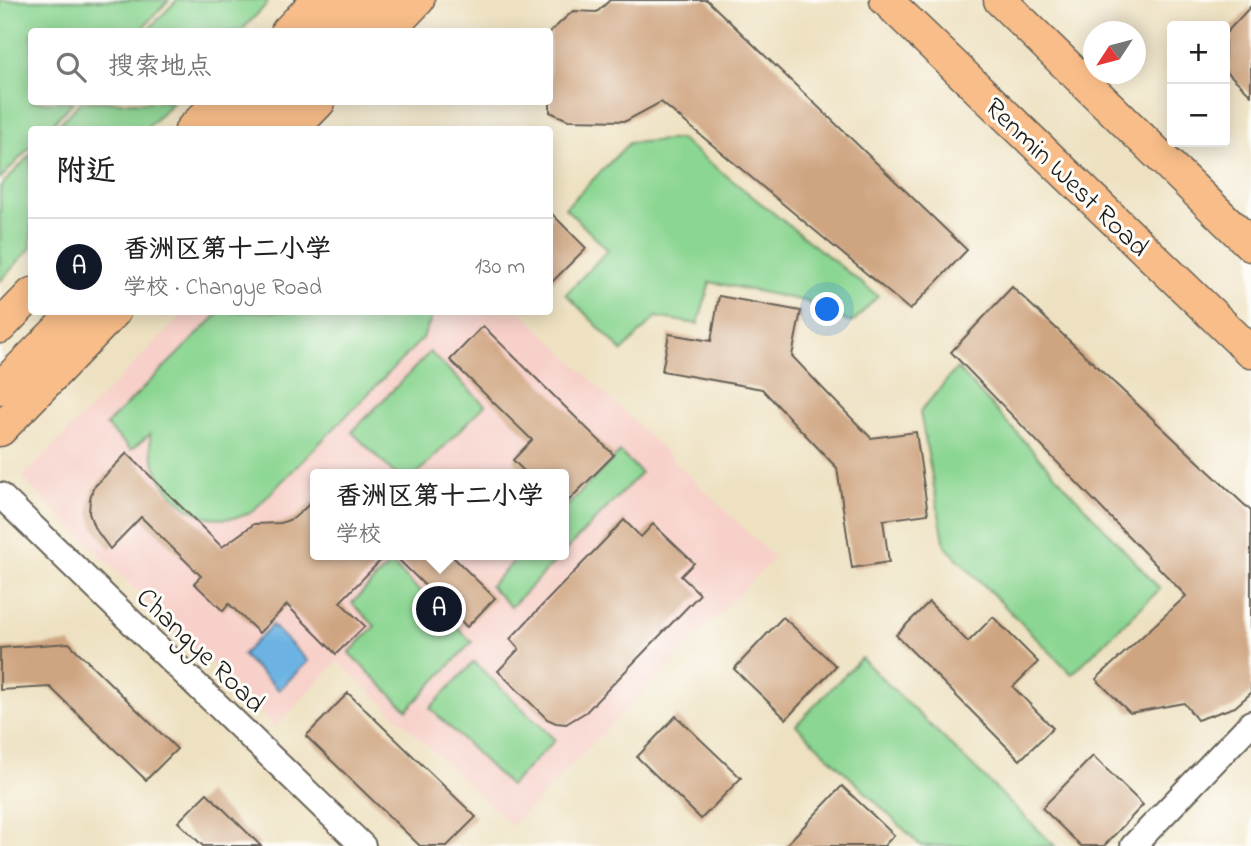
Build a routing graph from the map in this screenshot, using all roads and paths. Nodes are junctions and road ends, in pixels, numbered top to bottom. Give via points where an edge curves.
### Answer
1 (352, 0) edge
2 (385, 0) edge
3 (418, 0) edge
4 (886, 0) edge
5 (1000, 0) edge
6 (305, 15) edge
7 (357, 28) edge
8 (391, 28) edge
9 (216, 105) edge
10 (249, 105) edge
11 (281, 105) edge
12 (316, 105) edge
13 (195, 126) edge
14 (229, 126) edge
15 (260, 126) edge
16 (296, 126) edge
17 (1251, 245) edge
18 (28, 298) edge
19 (43, 315) edge
20 (73, 315) edge
21 (111, 315) edge
22 (0, 327) edge
23 (1251, 352) edge
24 (0, 358) edge
25 (0, 388) edge
26 (0, 430) edge
27 (0, 495) edge
28 (1251, 723) edge
29 (363, 846) edge
30 (1133, 846) edge

1 - 6 main road
2 - 7 main road
3 - 8 main road
4 - 23 main road, Renmin West Road
5 - 17 main road
9 - 13 main road
10 - 14 main road
11 - 15 main road
12 - 16 main road
18 - 22 main road
19 - 24 main road
20 - 25 main road
21 - 26 main road
27 - 29 street, Changye Road
28 - 30 street

